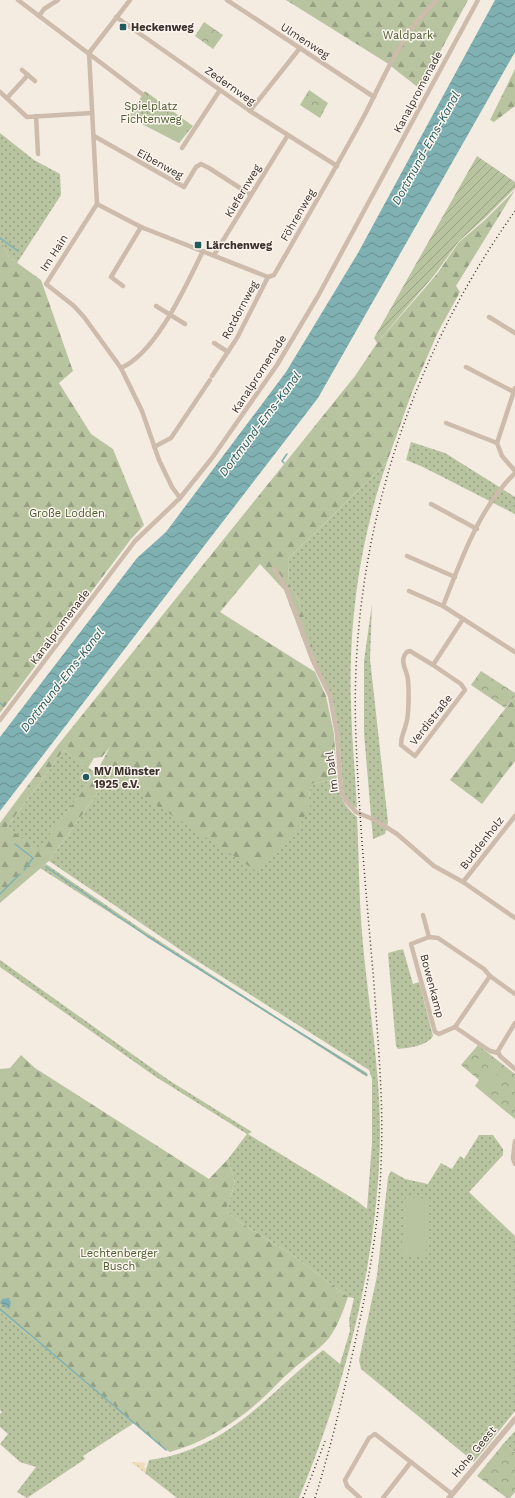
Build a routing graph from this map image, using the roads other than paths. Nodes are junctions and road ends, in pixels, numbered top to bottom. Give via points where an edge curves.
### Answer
1 (18, 0) edge
2 (58, 0) edge
3 (130, 0) edge
4 (227, 0) edge
5 (437, 0) edge
6 (478, 0) edge
7 (39, 16) junction
8 (116, 17) junction
9 (300, 48) junction
10 (89, 53) junction
11 (22, 70) dead end
12 (28, 75) junction
13 (35, 81) dead end
14 (220, 90) junction
15 (0, 92) edge
16 (142, 94) dead end
17 (374, 97) junction
18 (7, 98) junction
19 (250, 111) junction
20 (92, 113) junction
21 (36, 116) junction
22 (288, 135) junction
23 (94, 136) junction
24 (182, 148) dead end
25 (38, 154) dead end
26 (337, 166) junction
27 (251, 196) junction
28 (96, 204) junction
29 (142, 227) junction
30 (203, 251) junction
31 (214, 255) junction
32 (268, 277) junction
33 (123, 286) dead end
34 (156, 306) dead end
35 (170, 315) junction
36 (488, 317) dead end
37 (185, 324) dead end
38 (515, 333) edge
39 (214, 343) dead end
40 (228, 352) junction
41 (466, 367) dead end
42 (121, 368) junction
43 (514, 390) edge
44 (446, 423) dead end
45 (497, 443) junction
46 (154, 447) junction
47 (515, 472) edge
48 (180, 498) junction
49 (431, 504) dead end
50 (477, 529) junction
51 (407, 556) dead end
52 (274, 569) dead end
53 (455, 577) junction
54 (409, 591) dead end
55 (443, 606) junction
56 (463, 619) junction
57 (515, 652) edge
58 (433, 665) junction
59 (0, 720) edge
60 (515, 816) edge
61 (463, 882) junction
62 (423, 915) dead end
63 (515, 918) edge
64 (429, 937) junction
65 (490, 976) junction
66 (515, 994) edge
67 (515, 1023) edge
68 (455, 1027) junction
69 (498, 1054) junction
70 (515, 1069) edge
71 (515, 1141) edge
72 (515, 1164) edge
73 (515, 1419) edge
74 (411, 1462) junction
75 (451, 1496) edge
76 (360, 1498) edge
77 (383, 1498) edge

1 - 7 street
2 - 7 street via 44,9
3 - 8 street
4 - 9 street, Ulmenweg
5 - 17 street, Föhrenweg via 417,20 406,36
6 - 48 street, Kanalpromenade via 326,282 281,358 249,406
7 - 10 street
8 - 10 street
8 - 14 street, Zedernweg
9 - 17 street, Ulmenweg
9 - 19 street
10 - 16 street
10 - 20 street
11 - 12 street
12 - 13 street
12 - 18 street
14 - 19 street, Zedernweg
14 - 24 street
15 - 18 street
17 - 26 street, Föhrenweg
18 - 21 street via 27,117
19 - 22 street, Zedernweg
20 - 21 street
20 - 23 street
21 - 25 street
22 - 26 street, Zedernweg
22 - 27 street, Kiefernweg
23 - 27 street, Eibenweg via 184,187 196,167 201,164
23 - 28 street
26 - 32 street, Föhrenweg via 274,275
27 - 31 street, Kiefernweg
28 - 29 street
28 - 42 street, Im Hain via 46,284 84,317
29 - 30 street
29 - 33 street via 111,277
30 - 31 street
30 - 35 street
31 - 32 street
32 - 40 street, Rotdornweg
34 - 35 street
35 - 37 street
35 - 42 street via 140,356
36 - 38 street
39 - 40 street, Rotdornweg
40 - 46 street, Rotdornweg via 171,438
41 - 43 street
42 - 46 street, Im Hain via 142,411
43 - 45 street
44 - 45 street
45 - 47 street via 502,456
46 - 48 street, Im Hain via 172,487
47 - 50 street via 493,498
48 - 59 street, Kanalpromenade via 135,541
49 - 50 street
50 - 53 street
51 - 53 street
52 - 61 street, Im Dahl via 287,590 314,663 330,696 337,734 341,791 346,801 356,812 397,834 434,866
53 - 55 street
54 - 55 street
55 - 56 street
56 - 57 street
56 - 58 street
58 - 58 street, Verdistraße via 410,652 404,656 403,667 408,681 406,724 401,734 401,745 415,756 465,690 461,684
60 - 61 street, Buddenholz
61 - 63 street, Im Dahl
62 - 64 street
64 - 65 street, Bowenkamp via 438,938 484,969
64 - 68 street, Bowenkamp via 411,944 435,1032 439,1034
65 - 66 street, Bowenkamp
65 - 68 street, Bowenkamp
67 - 69 street
68 - 69 street, Bowenkamp
69 - 70 street
71 - 72 street
73 - 75 street, Hohe Geest
74 - 75 street
74 - 76 street via 378,1435 372,1435 345,1480 347,1486
74 - 77 street

